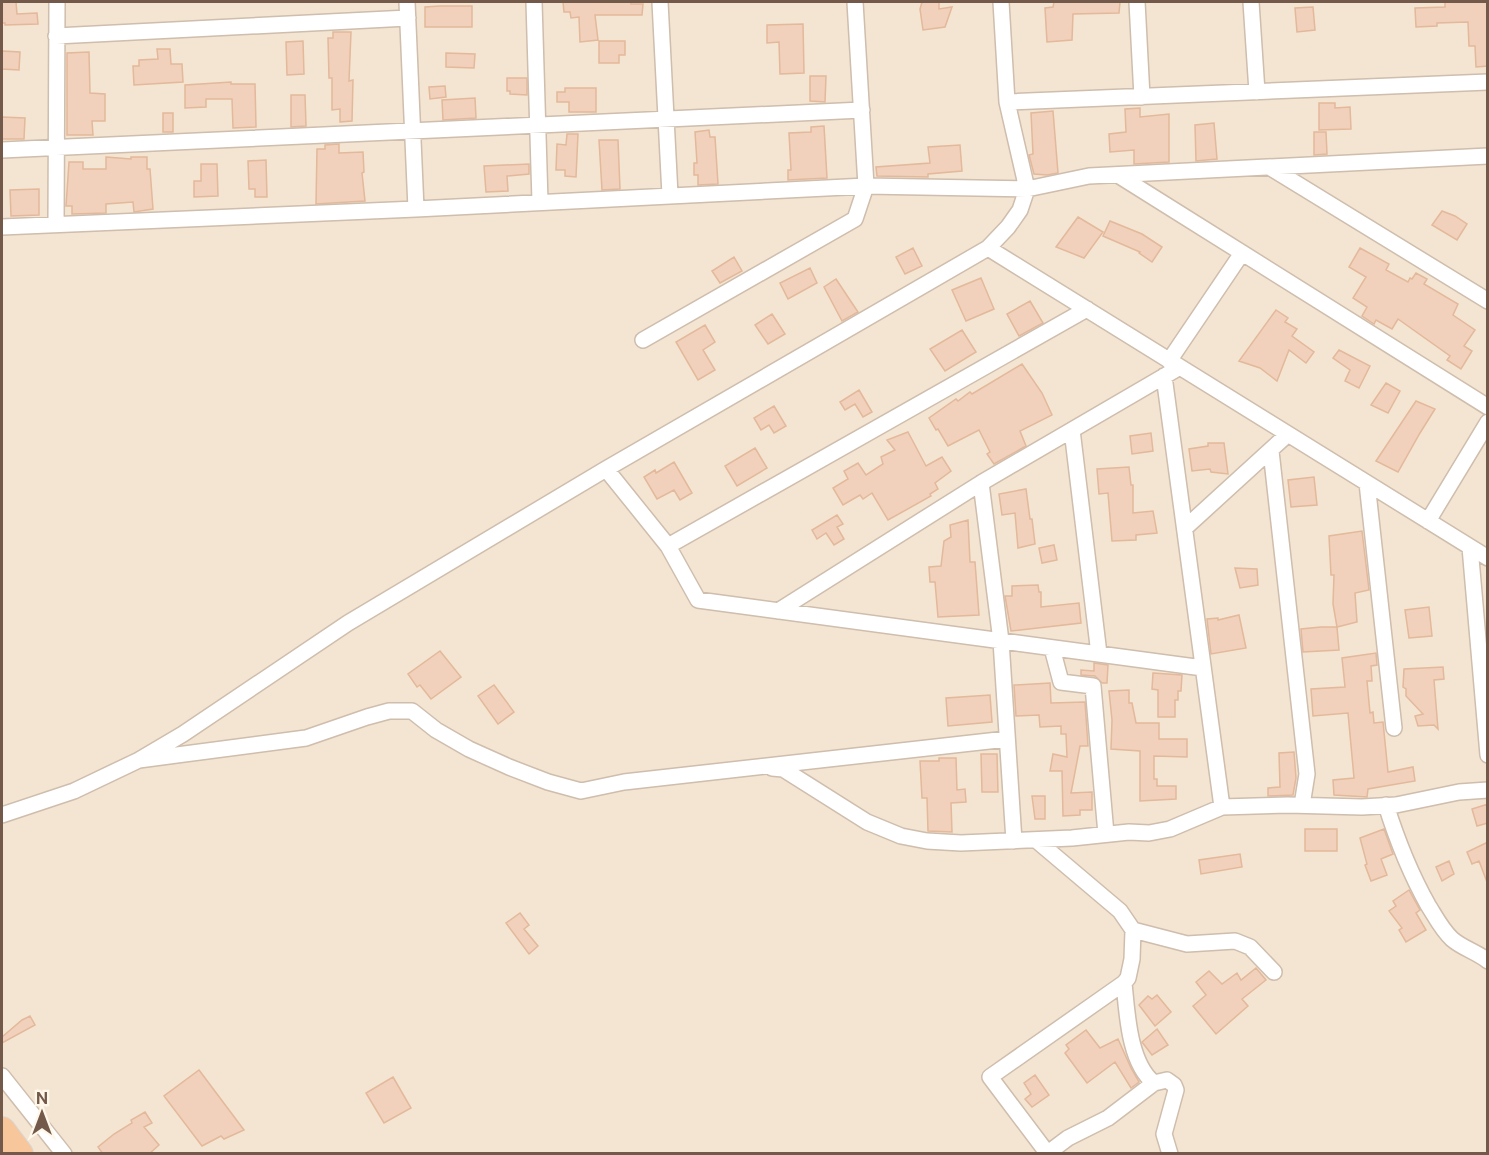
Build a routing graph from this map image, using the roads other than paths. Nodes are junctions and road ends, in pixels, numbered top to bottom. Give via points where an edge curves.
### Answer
1 (57, 2) edge
2 (407, 2) edge
3 (534, 2) edge
4 (660, 2) edge
5 (855, 2) edge
6 (1001, 2) edge
7 (1137, 2) edge
8 (1251, 2) edge
9 (408, 18) junction
10 (56, 36) junction
11 (1488, 82) edge
12 (1257, 92) junction
13 (1142, 97) junction
14 (1007, 102) junction
15 (862, 110) junction
16 (666, 119) junction
17 (538, 125) junction
18 (412, 131) junction
19 (56, 147) junction
20 (2, 150) edge
21 (1488, 156) edge
22 (1271, 168) junction
23 (1118, 175) junction
24 (866, 186) junction
25 (1027, 189) junction
26 (670, 195) junction
27 (540, 202) junction
28 (416, 209) junction
29 (56, 224) junction
30 (2, 227) edge
31 (988, 248) junction
32 (1242, 253) junction
33 (1488, 301) edge
34 (1087, 309) junction
35 (643, 340) dead end
36 (1175, 364) junction
37 (1164, 376) junction
38 (1488, 407) edge
39 (1488, 422) edge
40 (1072, 430) junction
41 (1288, 434) junction
42 (1271, 451) junction
43 (606, 470) junction
44 (981, 483) junction
45 (1367, 483) junction
46 (1428, 521) junction
47 (1185, 528) junction
48 (668, 546) junction
49 (1470, 547) junction
50 (1488, 558) edge
51 (778, 611) junction
52 (1001, 641) junction
53 (1052, 648) junction
54 (1099, 654) junction
55 (1203, 668) junction
56 (1394, 728) dead end
57 (1007, 739) junction
58 (1488, 755) edge
59 (140, 760) junction
60 (760, 767) junction
61 (1488, 790) edge
62 (1302, 805) junction
63 (1386, 806) junction
64 (1221, 807) junction
65 (2, 815) edge
66 (1107, 834) junction
67 (1036, 840) junction
68 (1014, 841) junction
69 (1133, 930) junction
70 (1488, 961) edge
71 (1274, 972) dead end
72 (1124, 983) junction
73 (2, 1076) edge
74 (1154, 1083) junction
75 (1048, 1153) edge
76 (64, 1154) edge
77 (1170, 1154) edge

1 - 10 street
2 - 9 street
3 - 17 street
4 - 16 street
5 - 15 street
6 - 14 street
7 - 13 street
8 - 12 street
9 - 10 street
9 - 18 street
10 - 19 street
11 - 12 street
12 - 13 street
13 - 14 street
14 - 25 street
15 - 16 street
15 - 24 street
16 - 17 street
16 - 26 street
17 - 18 street
17 - 27 street
18 - 19 street
18 - 28 street
19 - 20 street
19 - 29 street
21 - 22 street
22 - 23 street
22 - 33 street
23 - 25 street
23 - 32 street
24 - 25 street
24 - 26 street
24 - 35 street via 855,219
25 - 31 street via 1020,210
26 - 27 street
27 - 28 street
28 - 29 street
29 - 30 street
31 - 34 street
31 - 43 street
32 - 36 street
32 - 38 street
34 - 36 street
34 - 48 street
36 - 37 street
36 - 41 street
37 - 40 street
37 - 47 street
39 - 46 street
40 - 44 street
40 - 54 street
41 - 42 street
41 - 45 street
42 - 47 street
42 - 62 street via 1307,774
43 - 48 street
43 - 59 street via 348,623
44 - 51 street
44 - 52 street
45 - 46 street
45 - 56 street
46 - 49 street
47 - 55 street
48 - 51 street via 698,600
49 - 50 street
49 - 58 street
51 - 52 street
52 - 53 street
52 - 57 street
53 - 54 street
53 - 66 street via 1060,682 1093,686
54 - 55 street
55 - 64 street
57 - 60 street
57 - 68 street
59 - 60 street via 306,738 389,711 412,711 436,730 499,763 581,791 624,782
59 - 65 street via 74,791
60 - 68 street via 783,769 867,822 902,836 961,843
61 - 63 street
62 - 63 street
62 - 64 street
63 - 70 street via 1414,881 1444,931
64 - 66 street via 1170,829
66 - 67 street
67 - 68 street
67 - 69 street via 1120,911
69 - 71 street via 1186,944 1234,941 1250,947
69 - 72 street via 1132,959
72 - 74 street via 1132,1043 1146,1077
72 - 75 street via 990,1077
73 - 76 street
74 - 75 street via 1108,1118
74 - 77 street via 1167,1080 1176,1090 1164,1134

